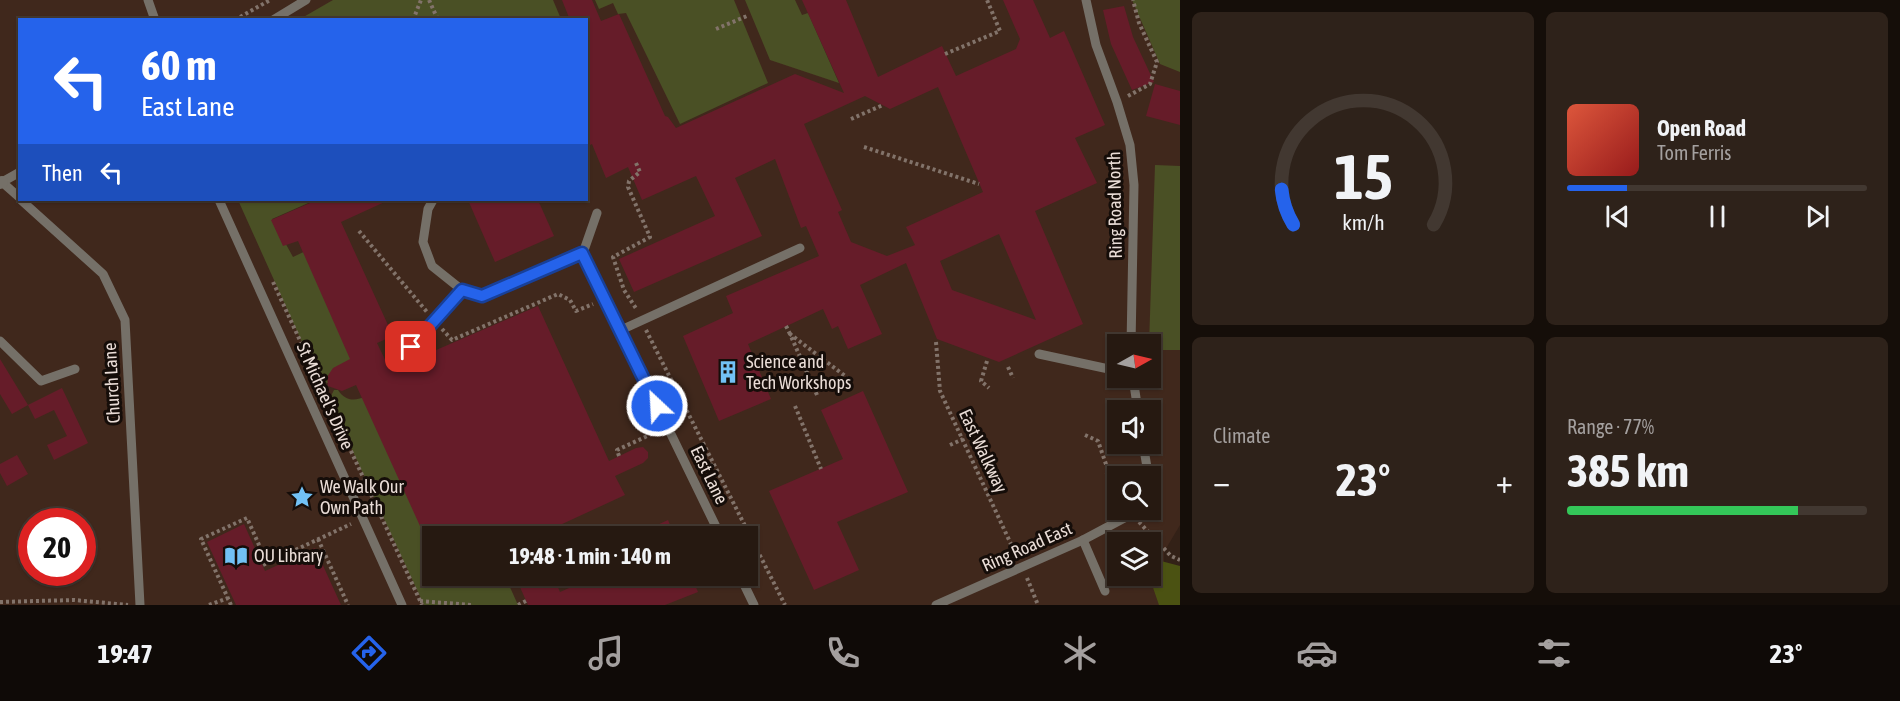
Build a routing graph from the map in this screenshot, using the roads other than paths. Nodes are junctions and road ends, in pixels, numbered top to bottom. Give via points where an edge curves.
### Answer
1 (148, 0) edge
2 (306, 0) edge
3 (1086, 0) edge
4 (154, 18) edge
5 (276, 18) edge
6 (18, 173) edge
7 (1, 183) edge
8 (18, 197) edge
9 (22, 201) edge
10 (219, 201) edge
11 (432, 201) edge
12 (597, 213) dead end
13 (800, 248) dead end
14 (582, 253) junction
15 (462, 290) junction
16 (621, 330) junction
17 (1131, 334) edge
18 (0, 341) edge
19 (411, 347) dead end
20 (1039, 354) dead end
21 (75, 369) dead end
22 (1107, 369) edge
23 (1117, 520) edge
24 (716, 526) edge
25 (1083, 540) junction
26 (745, 586) edge
27 (1105, 591) dead end
28 (140, 604) edge
29 (402, 605) edge
30 (754, 605) edge
31 (936, 605) edge

1 - 4 lane
2 - 5 lane
3 - 17 lane, Ring Road North via 1096,45 1130,145 1134,185
6 - 7 lane
7 - 8 lane, Church Lane
9 - 28 lane, Church Lane via 103,274 125,320
10 - 29 lane, St Michael's Drive
11 - 15 lane via 423,242 432,266
12 - 14 lane
13 - 16 lane
14 - 15 lane via 482,296
14 - 16 lane, East Lane
15 - 19 lane
16 - 24 lane, East Lane
18 - 21 lane via 41,381
20 - 22 lane
23 - 25 lane, Ring Road East
25 - 27 lane
25 - 31 lane, Ring Road East
26 - 30 lane

